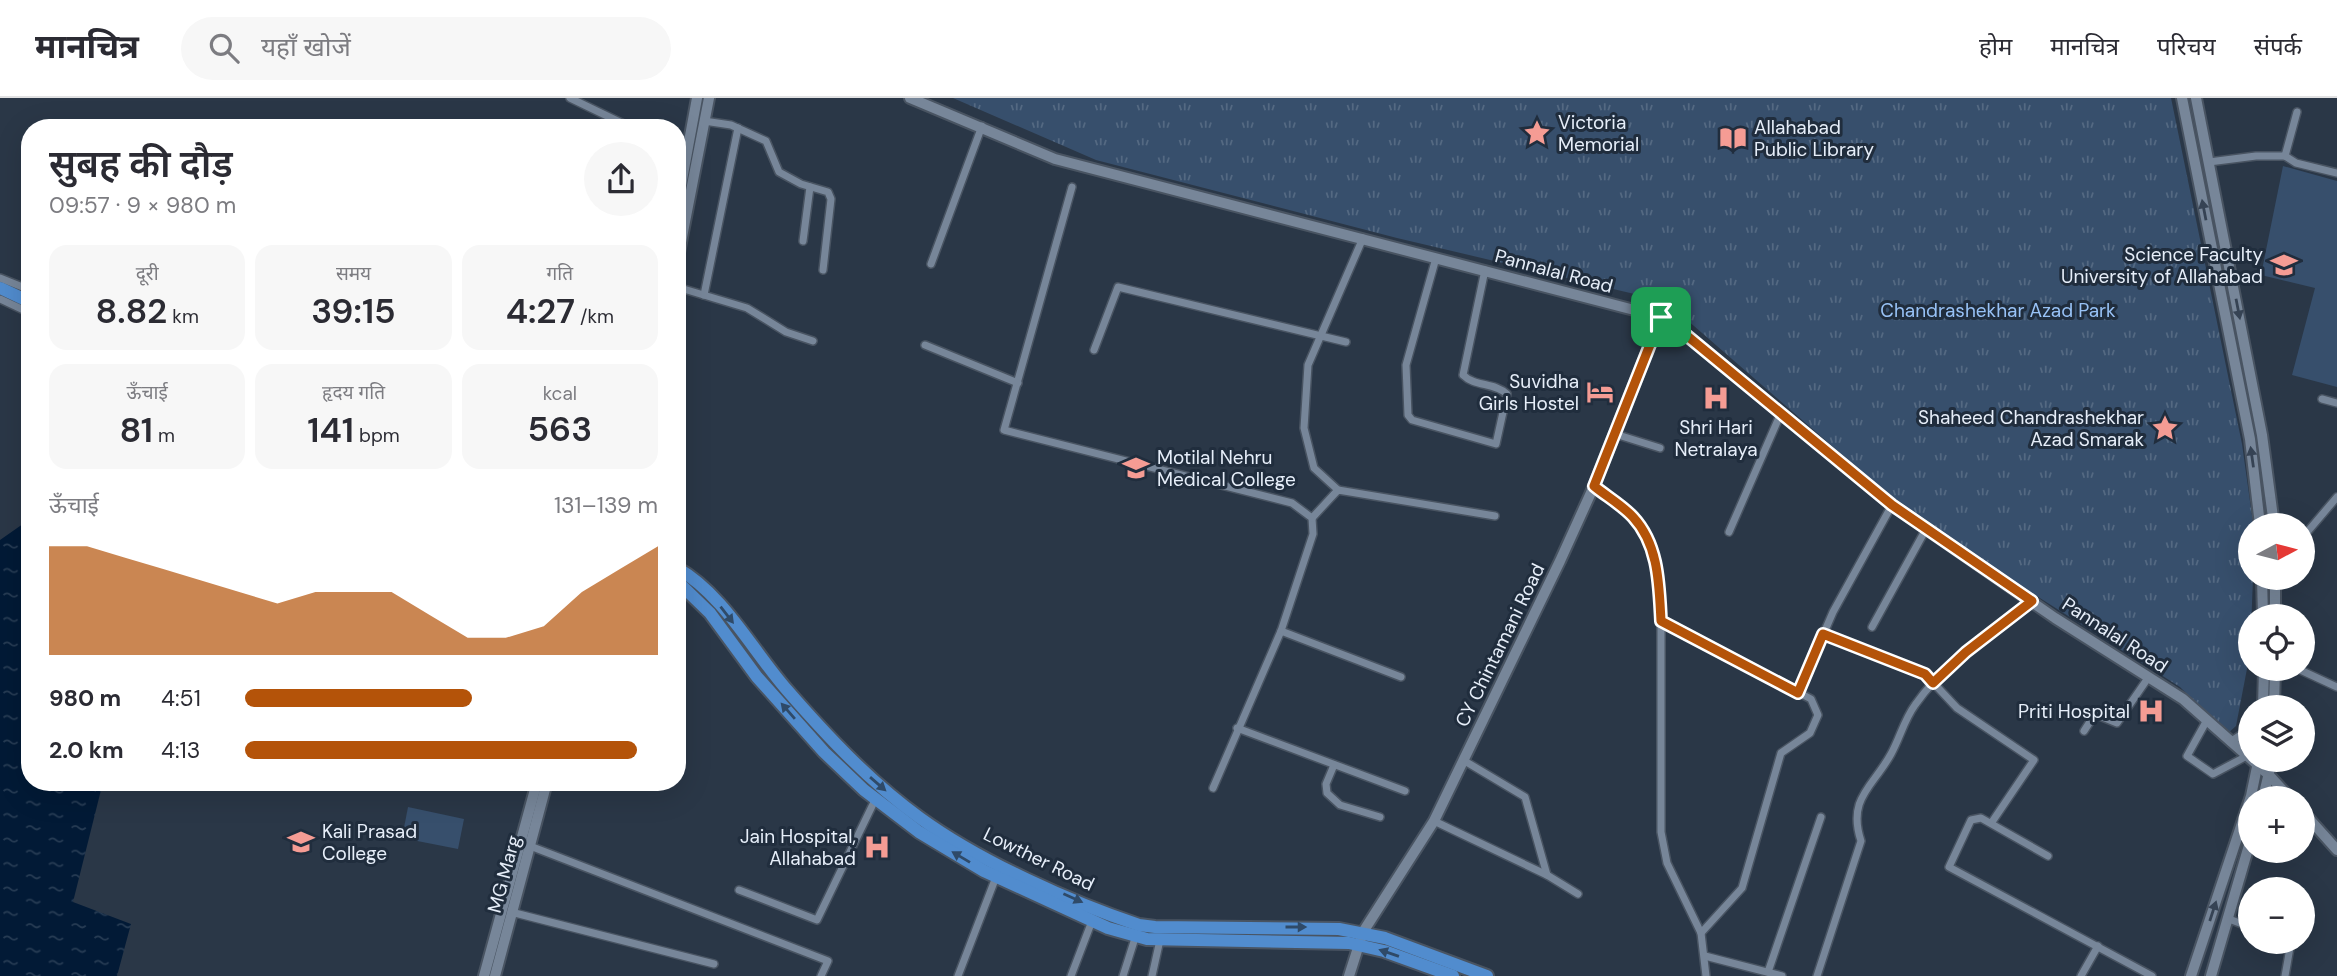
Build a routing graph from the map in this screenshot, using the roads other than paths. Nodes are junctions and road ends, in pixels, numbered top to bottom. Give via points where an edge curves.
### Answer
1 (570, 98) edge
2 (697, 98) edge
3 (709, 98) edge
4 (910, 98) edge
5 (2182, 98) edge
6 (2196, 98) edge
7 (2297, 112) dead end
8 (613, 119) edge
9 (704, 121) junction
10 (982, 126) junction
11 (738, 128) junction
12 (687, 154) edge
13 (2285, 156) junction
14 (2209, 162) junction
15 (2337, 173) edge
16 (810, 187) junction
17 (1072, 187) dead end
18 (1363, 238) junction
19 (803, 241) dead end
20 (1436, 258) junction
21 (930, 264) dead end
22 (823, 270) dead end
23 (1485, 270) junction
24 (0, 278) edge
25 (21, 286) edge
26 (0, 288) edge
27 (686, 290) edge
28 (704, 295) junction
29 (21, 298) edge
30 (0, 299) edge
31 (21, 309) edge
32 (1661, 317) junction
33 (1321, 336) junction
34 (813, 341) dead end
35 (1346, 342) dead end
36 (925, 345) dead end
37 (1094, 349) dead end
38 (1018, 383) junction
39 (2322, 399) dead end
40 (2337, 403) edge
41 (1781, 414) junction
42 (1615, 434) junction
43 (1660, 448) dead end
44 (1594, 486) junction
45 (1338, 490) junction
46 (2337, 497) edge
47 (1892, 505) junction
48 (2259, 513) edge
49 (2272, 513) edge
50 (1495, 516) dead end
51 (1312, 518) junction
52 (2315, 523) edge
53 (1926, 529) junction
54 (1729, 532) dead end
55 (686, 576) edge
56 (686, 590) edge
57 (2032, 601) junction
58 (1661, 621) junction
59 (1872, 627) dead end
60 (1281, 631) junction
61 (1823, 634) junction
62 (1401, 677) dead end
63 (2315, 677) edge
64 (2148, 678) junction
65 (1933, 683) junction
66 (2337, 687) edge
67 (1798, 693) junction
68 (2207, 720) junction
69 (1237, 728) junction
70 (2084, 731) dead end
71 (2238, 737) edge
72 (2230, 742) junction
73 (2238, 750) edge
74 (1463, 761) junction
75 (2238, 761) edge
76 (1334, 765) junction
77 (2255, 772) edge
78 (2266, 772) edge
79 (2270, 772) edge
80 (2269, 775) junction
81 (2266, 786) edge
82 (2279, 786) edge
83 (1213, 788) dead end
84 (535, 791) edge
85 (545, 791) edge
86 (1405, 791) dead end
87 (874, 800) junction
88 (1380, 817) dead end
89 (1821, 817) dead end
90 (1434, 821) junction
91 (1992, 822) junction
92 (2315, 825) edge
93 (530, 846) junction
94 (2337, 850) edge
95 (2048, 856) dead end
96 (2244, 863) edge
97 (1547, 875) junction
98 (996, 877) junction
99 (739, 890) dead end
100 (1578, 894) dead end
101 (511, 912) junction
102 (2229, 919) junction
103 (1093, 921) junction
104 (2238, 922) edge
105 (1138, 930) junction
106 (1702, 933) junction
107 (1360, 938) junction
108 (1160, 940) junction
109 (2098, 946) junction
110 (2289, 954) edge
111 (1705, 956) junction
112 (714, 964) dead end
113 (1769, 972) junction
114 (484, 976) edge
115 (495, 976) edge
116 (821, 976) edge
117 (958, 976) edge
118 (1071, 976) edge
119 (1123, 976) edge
120 (1152, 976) edge
121 (1349, 976) edge
122 (1453, 976) edge
123 (1487, 976) edge
124 (1706, 976) edge
125 (1782, 976) edge
126 (1817, 976) edge
127 (2081, 976) edge
128 (2152, 976) edge
129 (2191, 976) edge
130 (2211, 976) edge
131 (2285, 976) edge

1 - 8 street
2 - 12 street
3 - 9 street
4 - 10 street, Pannalal Road
48 -> 5 street via 2250,439
6 - 14 street
7 - 13 street
9 - 11 street
9 - 12 street
10 - 18 street, Pannalal Road via 1055,159
10 - 21 street
11 - 16 street via 766,141 779,172
11 - 28 street
13 - 14 street
13 - 15 street
14 -> 49 street via 2262,435
16 - 19 street
16 - 22 street via 824,188 831,199
17 - 38 street
18 - 20 street, Pannalal Road
18 - 33 street
20 - 23 street, Pannalal Road
20 - 23 street via 1406,365 1408,415 1496,444 1507,394 1463,375
23 - 32 street, Pannalal Road
24 - 25 street
26 - 29 main road
27 - 28 street
28 - 34 street via 747,308 786,332
30 - 31 street
32 - 41 street, Pannalal Road
32 - 42 street, CY Chintamani Road
33 - 35 street
33 - 37 street via 1118,287
33 - 45 street via 1308,365 1304,428 1314,468
36 - 38 street
38 - 51 street via 1004,430 1292,503
39 - 40 street
41 - 47 street, Pannalal Road
41 - 54 street
42 - 43 street
42 - 44 street, CY Chintamani Road
44 - 58 street via 1633,517 1649,541 1658,573
44 - 74 street, CY Chintamani Road
45 - 50 street
45 - 51 street
46 - 52 street
47 - 53 street, Pannalal Road
47 - 61 street
51 - 60 street via 1313,534
53 - 57 street, Pannalal Road
53 - 59 street
55 -> 105 main road, Lowther Road via 717,602 786,689 851,760 922,820 1001,866
87 -> 56 main road, Lowther Road via 824,752
57 - 64 street, Pannalal Road
57 - 65 street
58 - 67 street
58 - 106 street via 1661,832 1667,863
60 - 62 street
60 - 69 street
61 - 65 street via 1925,674
61 - 67 street
63 - 66 street
64 - 68 street, Pannalal Road
64 - 70 street via 2118,723 2095,715
65 - 91 street via 1957,708 2034,760
65 - 126 street via 1915,705 1891,755 1856,810 1861,841
67 - 106 street via 1811,699 1818,715 1810,733 1782,753 1742,888
68 - 72 street, Pannalal Road
68 - 75 street via 2186,756 2213,774
69 - 76 street
69 - 83 street
71 - 72 street
72 - 73 street, Pannalal Road
74 - 90 street, CY Chintamani Road
74 - 97 street via 1525,796
76 - 86 street
76 - 88 street via 1327,793 1340,805
129 -> 77 street
78 - 80 street, Pannalal Road
79 - 80 street
80 - 81 street
80 - 82 street, Pannalal Road
84 - 114 street
85 - 93 street, MG Marg
98 -> 87 main road, Lowther Road
87 - 99 street via 817,920
89 - 113 street
90 - 97 street
90 - 107 street, CY Chintamani Road
91 - 95 street
91 - 109 street via 1971,820 1949,867
92 - 94 street
93 - 101 street, MG Marg
93 - 116 street via 828,961
96 - 102 street
97 - 100 street
98 - 103 main road, Lowther Road
98 - 117 street
101 - 112 street
101 - 115 street, MG Marg
102 - 104 street
102 - 130 street
103 - 105 main road, Lowther Road
103 - 118 street
105 -> 107 main road, Lowther Road via 1314,927
105 - 108 main road, Lowther Road
105 - 119 street
106 - 111 street
107 - 108 main road, Lowther Road
107 - 121 street, CY Chintamani Road
122 -> 107 main road, Lowther Road
107 - 123 main road, Lowther Road via 1407,945
108 - 120 street
109 - 127 street
109 - 128 street
110 - 131 street
111 - 113 street
111 - 124 street
113 - 125 street

